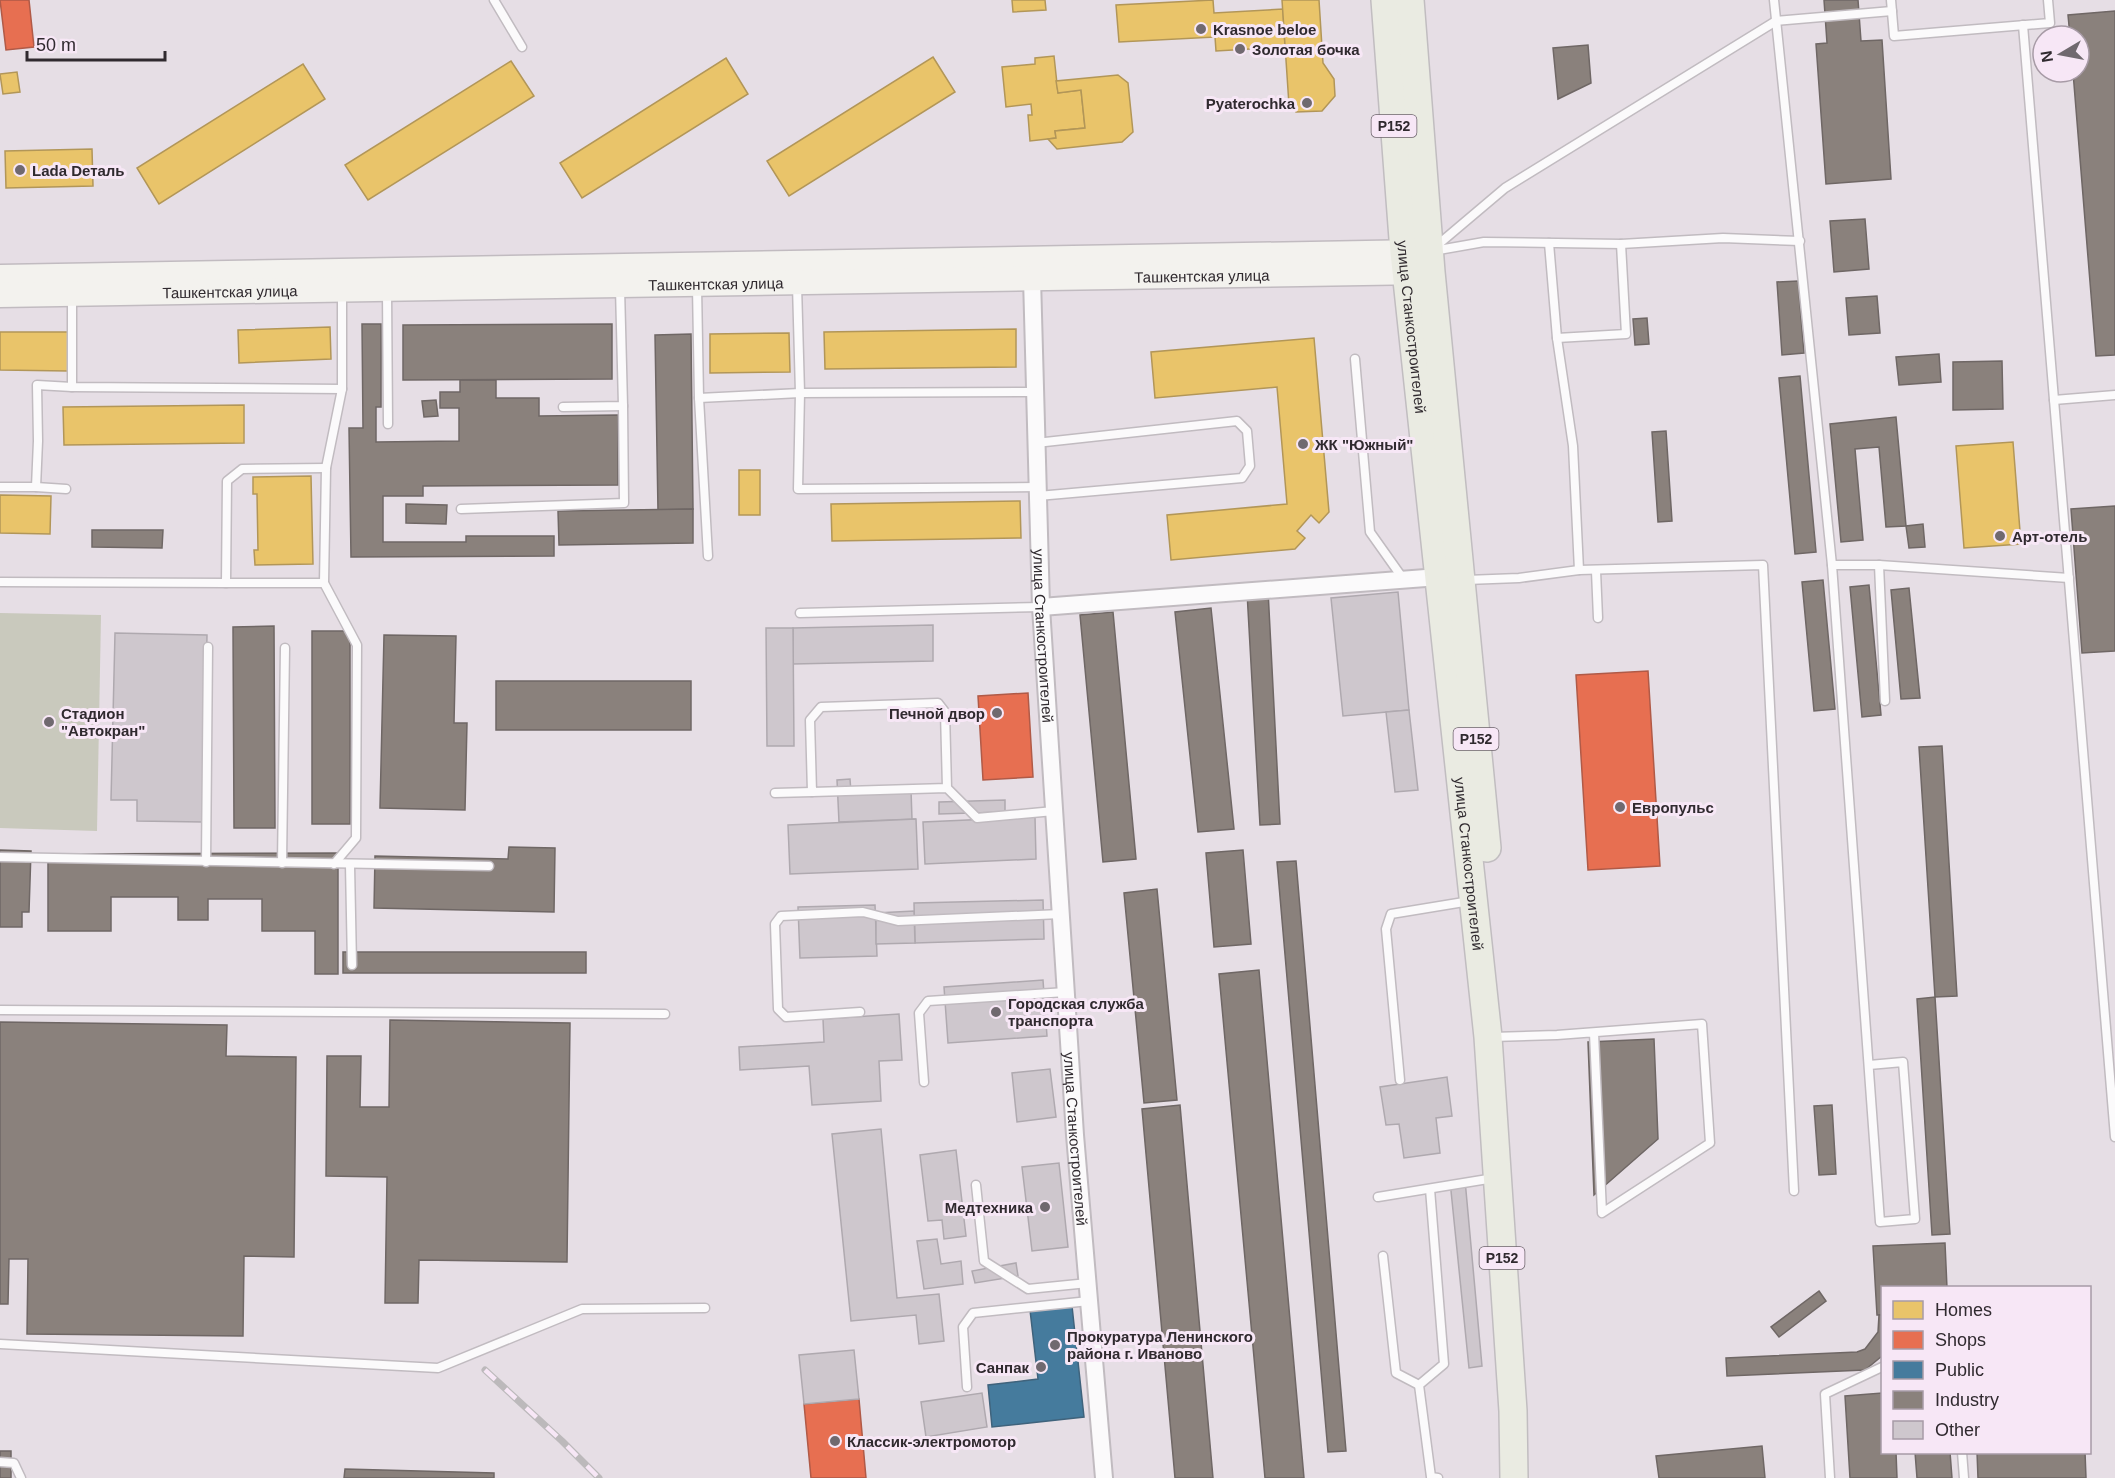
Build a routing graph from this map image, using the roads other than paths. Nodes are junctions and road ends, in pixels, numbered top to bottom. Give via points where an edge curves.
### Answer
1 (494, 0) edge
2 (1385, 0) edge
3 (1410, 0) edge
4 (1774, 0) edge
5 (1891, 0) edge
6 (2048, 0) edge
7 (1892, 12) junction
8 (1776, 21) junction
9 (2023, 25) junction
10 (522, 47) dead end
11 (1800, 241) junction
12 (1549, 243) junction
13 (1621, 244) junction
14 (1418, 262) junction
15 (1032, 268) junction
16 (983, 269) junction
17 (620, 275) junction
18 (0, 277) edge
19 (797, 282) junction
20 (697, 283) junction
21 (387, 288) junction
22 (342, 290) junction
23 (72, 294) junction
24 (0, 295) edge
25 (1557, 338) junction
26 (1355, 359) dead end
27 (72, 387) junction
28 (342, 389) junction
29 (1035, 392) junction
30 (800, 393) junction
31 (2115, 395) edge
32 (699, 398) junction
33 (2054, 400) junction
34 (623, 406) junction
35 (562, 407) dead end
36 (388, 424) dead end
37 (1036, 443) junction
38 (326, 468) junction
39 (0, 487) edge
40 (36, 487) junction
41 (66, 489) dead end
42 (1038, 491) junction
43 (461, 509) dead end
44 (708, 556) dead end
45 (1832, 565) junction
46 (1879, 565) junction
47 (1579, 570) junction
48 (1596, 571) junction
49 (2069, 578) junction
50 (1449, 579) junction
51 (1404, 580) junction
52 (0, 582) edge
53 (324, 583) junction
54 (226, 584) junction
55 (1041, 607) junction
56 (800, 613) dead end
57 (1598, 618) dead end
58 (208, 647) dead end
59 (285, 648) dead end
60 (1885, 701) dead end
61 (947, 788) junction
62 (812, 792) junction
63 (775, 793) dead end
64 (1054, 811) junction
65 (0, 857) edge
66 (206, 862) junction
67 (282, 863) junction
68 (334, 864) junction
69 (350, 864) junction
70 (489, 866) dead end
71 (1473, 901) junction
72 (1061, 914) junction
73 (352, 966) dead end
74 (1066, 992) junction
75 (0, 1010) edge
76 (860, 1011) dead end
77 (665, 1014) dead end
78 (1594, 1033) junction
79 (1497, 1037) junction
80 (1869, 1065) junction
81 (1400, 1080) dead end
82 (924, 1082) dead end
83 (2115, 1137) edge
84 (1497, 1178) junction
85 (976, 1185) dead end
86 (1430, 1189) junction
87 (1794, 1191) dead end
88 (1378, 1197) dead end
89 (1383, 1257) dead end
90 (1088, 1282) junction
91 (1089, 1301) junction
92 (705, 1308) dead end
93 (0, 1344) edge
94 (1881, 1367) edge
95 (1419, 1385) junction
96 (967, 1387) dead end
97 (1962, 1454) edge
98 (0, 1462) edge
99 (21, 1478) edge
100 (1104, 1478) edge
101 (1438, 1478) edge
102 (1514, 1478) edge
103 (1528, 1478) edge
104 (1830, 1478) edge
105 (1964, 1478) edge

1 - 10 lane
2 - 14 main road, улица Станкостроителей / Р152
3 - 14 main road, улица Станкостроителей / Р152
4 - 8 lane
5 - 7 lane
6 - 9 lane via 2050,23
7 - 8 lane
7 - 9 lane via 1894,36
8 - 11 lane
8 - 14 lane via 1505,188
9 - 33 lane
11 - 13 lane via 1723,238
11 - 45 lane
12 - 13 lane
12 - 14 lane via 1484,242
12 - 25 lane
13 - 25 lane via 1626,334
14 - 15 main road, Ташкентская улица
14 - 50 main road, улица Станкостроителей / Р152
15 - 16 main road, Ташкентская улица
15 - 29 street, улица Станкостроителей
16 - 17 main road, Ташкентская улица
16 - 19 main road, Ташкентская улица
17 - 18 main road, Ташкентская улица
17 - 20 main road, Ташкентская улица
17 - 21 main road, Ташкентская улица
17 - 34 lane
19 - 20 main road, Ташкентская улица
19 - 30 lane
20 - 32 lane
21 - 22 main road, Ташкентская улица
21 - 36 lane
22 - 23 main road, Ташкентская улица
22 - 28 lane
23 - 24 main road, Ташкентская улица
23 - 27 lane
25 - 47 lane via 1573,446
26 - 51 lane via 1370,532
27 - 28 lane
27 - 40 lane via 38,385
28 - 38 lane
29 - 30 lane
29 - 37 street, улица Станкостроителей
30 - 32 lane
30 - 42 lane via 798,489
31 - 33 lane
32 - 44 lane
33 - 49 lane
34 - 35 lane
34 - 43 lane via 624,503
37 - 42 street, улица Станкостроителей
37 - 42 lane via 1238,421 1247,431 1250,466 1242,478
38 - 53 lane
38 - 54 lane via 242,469 227,481
39 - 40 lane
40 - 41 lane
42 - 55 street, улица Станкостроителей
45 - 46 lane
45 - 80 lane
46 - 49 lane
46 - 60 lane
47 - 48 lane
47 - 50 lane via 1519,578
48 - 57 lane
48 - 87 lane via 1762,565
49 - 83 lane
50 - 51 street
50 - 71 main road, улица Станкостроителей / Р152
50 - 79 main road, улица Станкостроителей / Р152
51 - 55 street
52 - 54 lane
53 - 54 lane
53 - 68 lane via 357,645 357,838
55 - 56 lane
55 - 64 street, улица Станкостроителей
58 - 66 lane
59 - 67 lane
61 - 62 lane
61 - 62 lane via 945,712 938,703 822,707 810,720
61 - 64 lane via 977,818
62 - 63 lane
64 - 72 street, улица Станкостроителей
65 - 66 lane
66 - 67 lane
67 - 68 lane
68 - 69 lane
69 - 70 lane
69 - 73 lane
71 - 79 main road, улица Станкостроителей / Р152
71 - 81 lane via 1391,914 1386,929
72 - 74 street, улица Станкостроителей
72 - 76 lane via 898,921 863,912 782,916 775,924 778,1009 786,1017
74 - 82 lane via 928,1001 919,1013
74 - 90 street, улица Станкостроителей
75 - 77 lane
78 - 78 lane via 1702,1024 1710,1143 1602,1213
78 - 79 lane
79 - 84 main road, улица Станкостроителей / Р152
79 - 103 main road, улица Станкостроителей / Р152 via 1527,1409
80 - 80 lane via 1880,1222 1915,1219 1903,1062
84 - 86 lane
84 - 102 main road, улица Станкостроителей / Р152
85 - 90 lane via 984,1261 1028,1289
86 - 88 lane
86 - 95 lane via 1444,1364
89 - 95 lane via 1396,1373
90 - 91 street, улица Станкостроителей
91 - 96 lane via 973,1313 963,1327
91 - 100 street, улица Станкостроителей
92 - 93 lane via 582,1309 438,1368
94 - 104 lane via 1825,1394
95 - 101 lane via 1431,1477
97 - 105 lane
98 - 99 lane via 14,1463

